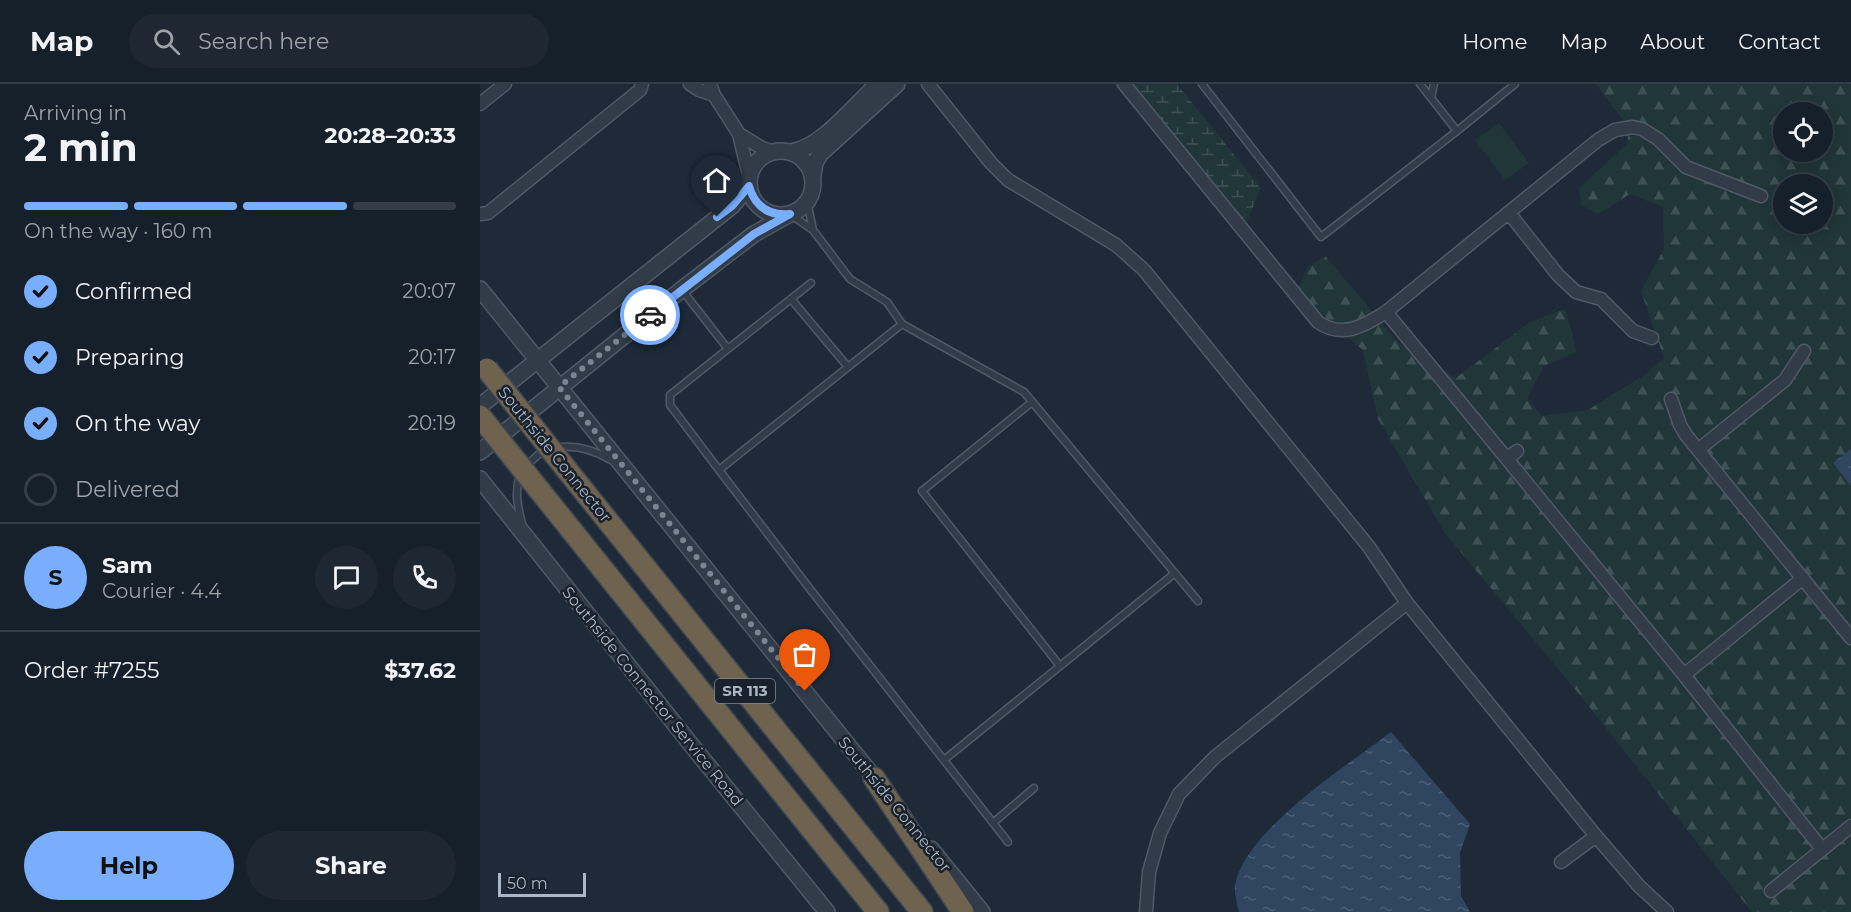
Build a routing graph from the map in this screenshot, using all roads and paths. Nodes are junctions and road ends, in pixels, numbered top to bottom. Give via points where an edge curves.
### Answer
1 (505, 84) edge
2 (642, 84) edge
3 (690, 84) edge
4 (878, 84) edge
5 (897, 84) edge
6 (928, 84) edge
7 (1124, 84) edge
8 (1202, 84) edge
9 (1419, 84) edge
10 (1434, 84) edge
11 (1515, 84) edge
12 (712, 89) edge
13 (1431, 98) junction
14 (481, 100) edge
15 (1457, 131) junction
16 (739, 134) junction
17 (774, 152) junction
18 (791, 152) junction
19 (813, 177) junction
20 (750, 183) junction
21 (1761, 196) dead end
22 (807, 201) junction
23 (1509, 213) junction
24 (480, 214) edge
25 (790, 214) junction
26 (813, 230) junction
27 (811, 284) dead end
28 (480, 289) edge
29 (681, 290) junction
30 (791, 299) junction
31 (1386, 312) junction
32 (902, 324) junction
33 (1652, 338) dead end
34 (728, 349) junction
35 (1804, 351) dead end
36 (537, 360) junction
37 (484, 364) edge
38 (848, 367) junction
39 (559, 387) junction
40 (1671, 399) dead end
41 (1032, 402) junction
42 (480, 406) edge
43 (480, 416) edge
44 (1698, 450) junction
45 (480, 452) edge
46 (625, 468) junction
47 (719, 470) junction
48 (480, 479) edge
49 (525, 536) junction
50 (1174, 573) junction
51 (1803, 578) junction
52 (1198, 601) dead end
53 (1407, 603) junction
54 (1851, 638) edge
55 (1060, 666) junction
56 (1684, 675) junction
57 (944, 760) junction
58 (874, 778) junction
59 (1034, 788) dead end
60 (993, 823) junction
61 (1851, 826) edge
62 (1596, 836) junction
63 (1008, 842) dead end
64 (1822, 849) junction
65 (1561, 862) dead end
66 (1771, 891) dead end
67 (827, 912) edge
68 (878, 912) edge
69 (922, 912) edge
70 (963, 912) edge
71 (982, 912) edge
72 (1146, 912) edge
73 (1667, 912) edge

1 - 14 street
2 - 24 street via 640,90 488,213
3 - 12 street via 699,90
4 - 18 street via 816,141
5 - 19 street via 820,154
6 - 53 street via 1008,180 1116,244 1144,270 1369,547
7 - 31 street via 1318,322 1327,329 1347,331
8 - 15 lane via 1321,237
9 - 13 lane
10 - 13 lane
11 - 15 lane
12 - 16 street
13 - 15 lane
16 - 17 street
16 - 20 street
17 - 18 street
17 - 20 street via 754,165
18 - 19 street via 805,161
19 - 22 street
20 - 25 street via 752,195 763,209
20 - 36 street via 732,206
21 - 23 street via 1686,167 1658,139 1633,128 1616,130 1598,140
22 - 25 street
22 - 26 lane
23 - 31 street
23 - 33 street via 1576,292 1601,299 1634,331
25 - 26 lane
25 - 29 street via 754,234
26 - 32 lane via 850,279 887,302
27 - 30 lane
28 - 36 street, Southside Connector
29 - 34 lane
29 - 39 street
30 - 34 lane
30 - 38 lane
31 - 56 street via 1512,455
32 - 38 lane
32 - 41 lane via 1024,392
34 - 47 lane via 670,395 670,405
35 - 44 street via 1785,380
36 - 39 street, Southside Connector
36 - 42 street
37 - 69 highway, Southside Connector / SR 113, bridge
38 - 47 lane
39 - 45 street
39 - 46 street, Southside Connector
40 - 44 street via 1680,425
41 - 50 lane
41 - 55 lane via 922,491
43 - 68 highway, Southside Connector / SR 113, bridge
44 - 51 street
46 - 49 lane via 573,446 540,453 519,477 517,503
46 - 58 street, Southside Connector
47 - 57 lane
48 - 49 street, Southside Connector Service Road
49 - 67 street, Southside Connector Service Road
50 - 52 lane
50 - 55 lane
51 - 54 street
51 - 56 street
53 - 62 street
53 - 72 street via 1215,758 1179,794 1160,833 1149,872
55 - 57 lane
56 - 64 street
57 - 60 lane
58 - 70 highway
58 - 71 street, Southside Connector
59 - 60 lane
60 - 63 lane
61 - 64 street
62 - 65 street
62 - 73 street
64 - 66 street

